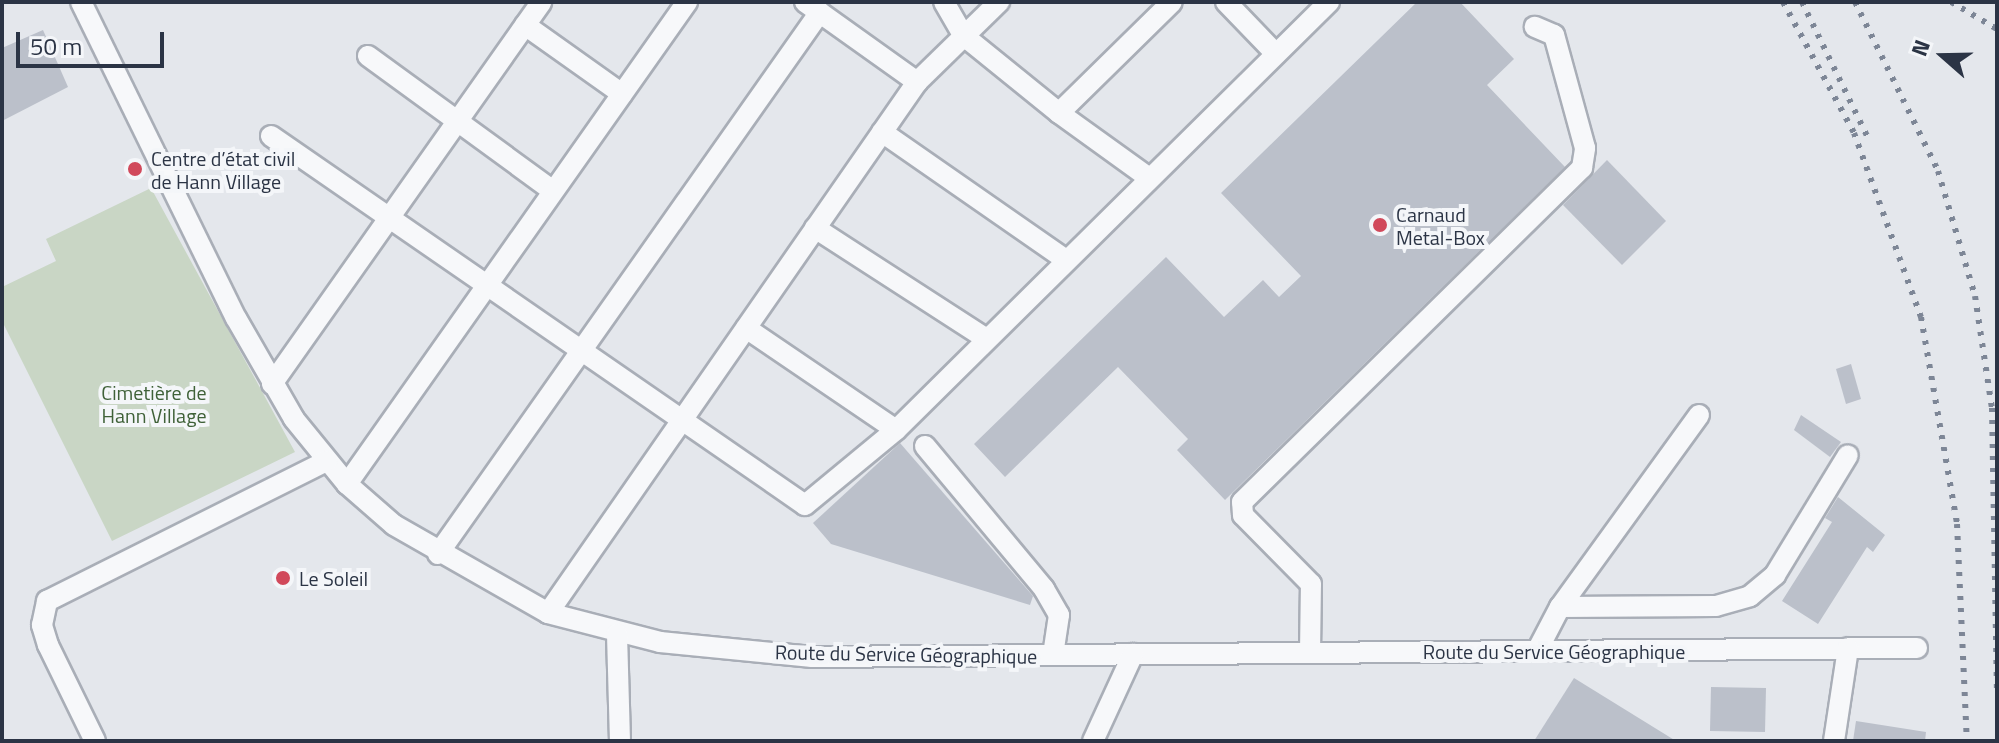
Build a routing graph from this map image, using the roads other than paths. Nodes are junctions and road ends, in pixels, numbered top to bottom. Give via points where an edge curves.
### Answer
1 (81, 2) edge
2 (541, 2) edge
3 (687, 2) edge
4 (944, 2) edge
5 (999, 2) edge
6 (1172, 2) edge
7 (1226, 2) edge
8 (1329, 2) edge
9 (812, 7) edge
10 (525, 25) junction
11 (1535, 27) dead end
12 (964, 36) junction
13 (1276, 54) junction
14 (368, 56) dead end
15 (917, 82) junction
16 (622, 94) junction
17 (1059, 113) junction
18 (457, 121) junction
19 (882, 132) junction
20 (271, 136) dead end
21 (1149, 178) junction
22 (552, 190) junction
23 (389, 218) junction
24 (815, 228) junction
25 (1066, 260) junction
26 (485, 284) junction
27 (746, 328) junction
28 (985, 338) junction
29 (581, 350) junction
30 (272, 384) junction
31 (1699, 415) dead end
32 (682, 420) junction
33 (896, 430) junction
34 (925, 446) dead end
35 (1848, 455) dead end
36 (327, 461) junction
37 (347, 484) junction
38 (438, 554) junction
39 (1560, 607) junction
40 (548, 613) junction
41 (617, 634) junction
42 (1848, 648) junction
43 (1917, 648) dead end
44 (1537, 651) junction
45 (1310, 653) junction
46 (1133, 654) junction
47 (1053, 655) junction
48 (95, 741) edge
49 (620, 741) edge
50 (1093, 741) edge
51 (1834, 741) edge

1 - 30 street, Route du Service Géographique
2 - 10 street
3 - 16 street
4 - 12 street
5 - 12 street
6 - 17 street
7 - 13 street
8 - 13 street
9 - 15 street
9 - 29 street
10 - 16 street
10 - 18 street
11 - 45 street via 1554,35 1585,148 1582,168 1242,502 1243,515 1311,584
12 - 15 street
12 - 17 street
13 - 21 street
14 - 18 street
15 - 19 street
16 - 22 street
17 - 21 street
18 - 22 street
18 - 23 street
19 - 24 street
19 - 25 street
20 - 23 street
21 - 25 street
22 - 26 street
23 - 26 street
23 - 30 street
24 - 27 street
24 - 28 street
25 - 28 street
26 - 29 street
26 - 37 street
27 - 32 street
27 - 33 street
28 - 33 street
29 - 32 street
29 - 38 street
30 - 36 street, Route du Service Géographique
31 - 39 street
32 - 33 street via 805,505
32 - 40 street
34 - 47 street via 1044,589 1059,615
35 - 39 street via 1775,575 1750,596 1716,606
36 - 37 street, Route du Service Géographique
36 - 48 street via 47,601 42,625 48,645
37 - 38 street, Route du Service Géographique
38 - 40 street, Route du Service Géographique
39 - 44 street
40 - 41 street, Route du Service Géographique
41 - 47 street, Route du Service Géographique via 812,657
41 - 49 street
42 - 43 street, Route du Service Géographique
42 - 44 street, Route du Service Géographique
42 - 51 street
44 - 45 street, Route du Service Géographique
45 - 46 street, Route du Service Géographique
46 - 47 street, Route du Service Géographique
46 - 50 street

